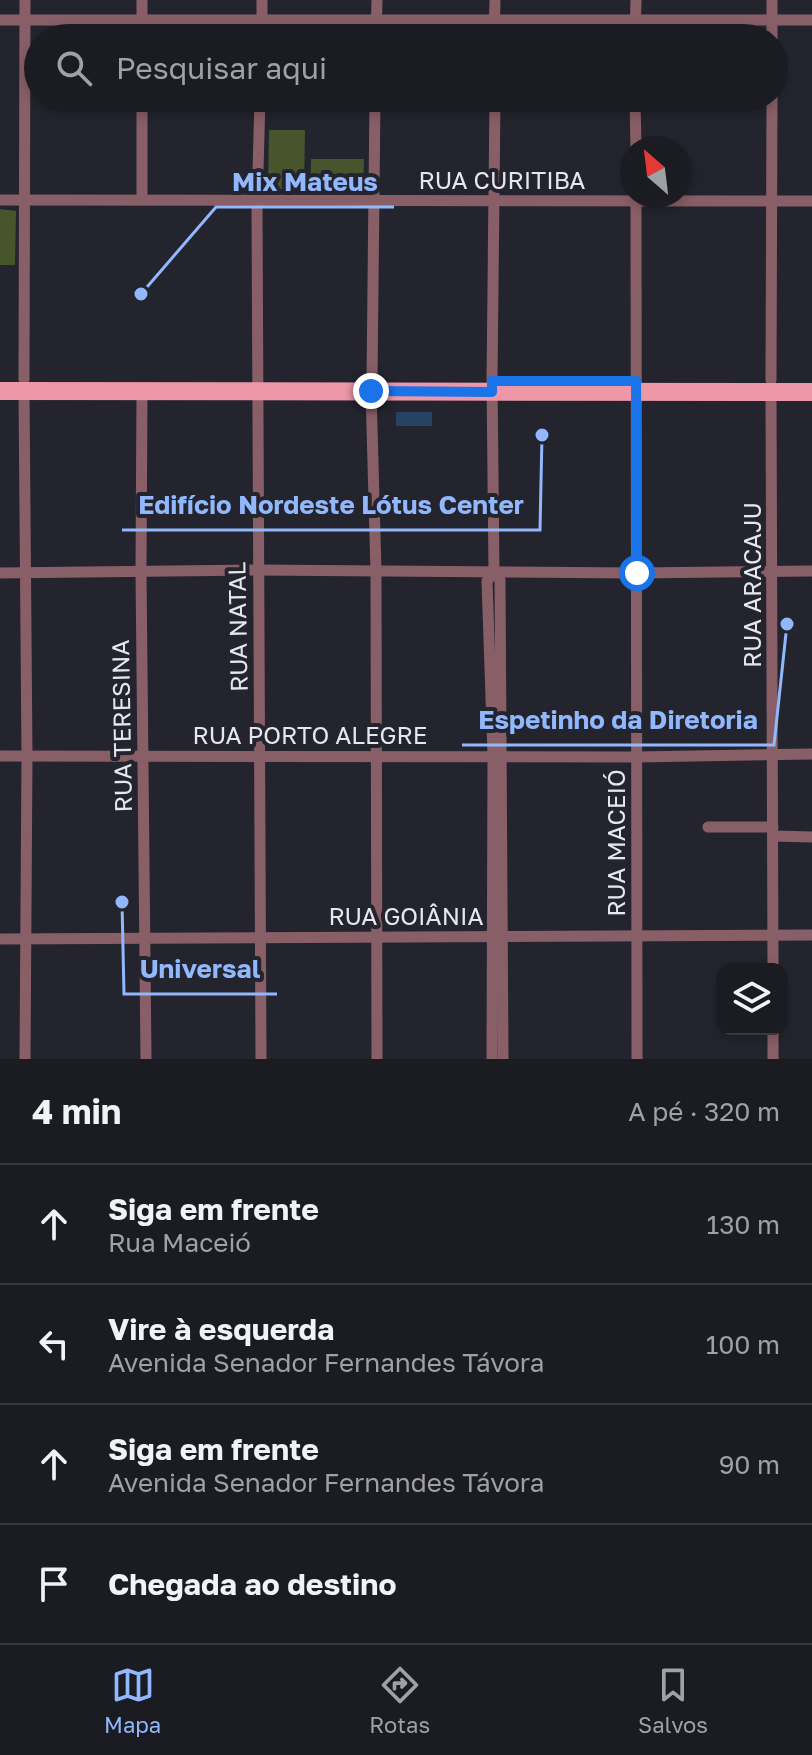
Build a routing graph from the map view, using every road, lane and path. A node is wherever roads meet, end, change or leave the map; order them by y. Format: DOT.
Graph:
graph roads {
  1 [pos="25,0"];
  2 [pos="142,0"];
  3 [pos="262,0"];
  4 [pos="377,0"];
  5 [pos="495,0"];
  6 [pos="636,0"];
  7 [pos="772,0"];
  8 [pos="262,19"];
  9 [pos="377,19"];
  10 [pos="0,20"];
  11 [pos="25,20"];
  12 [pos="772,20"];
  13 [pos="812,20"];
  14 [pos="142,21"];
  15 [pos="494,21"];
  16 [pos="635,21"];
  17 [pos="25,24"];
  18 [pos="262,24"];
  19 [pos="377,24"];
  20 [pos="772,24"];
  21 [pos="25,112"];
  22 [pos="142,112"];
  23 [pos="260,112"];
  24 [pos="375,112"];
  25 [pos="495,112"];
  26 [pos="635,112"];
  27 [pos="772,112"];
  28 [pos="636,136"];
  29 [pos="620,198"];
  30 [pos="142,199"];
  31 [pos="692,199"];
  32 [pos="0,200"];
  33 [pos="25,200"];
  34 [pos="373,200"];
  35 [pos="257,201"];
  36 [pos="495,201"];
  37 [pos="772,201"];
  38 [pos="812,201"];
  39 [pos="636,208"];
  40 [pos="0,379"];
  41 [pos="812,380"];
  42 [pos="24,385"];
  43 [pos="257,386"];
  44 [pos="372,386"];
  45 [pos="492,386"];
  46 [pos="636,386"];
  47 [pos="771,386"];
  48 [pos="0,391"];
  49 [pos="142,392"];
  50 [pos="812,392"];
  51 [pos="258,570"];
  52 [pos="812,571"];
  53 [pos="141,572"];
  54 [pos="376,572"];
  55 [pos="494,572"];
  56 [pos="0,573"];
  57 [pos="24,573"];
  58 [pos="637,573"];
  59 [pos="774,573"];
  60 [pos="773,754"];
  61 [pos="812,754"];
  62 [pos="376,755"];
  63 [pos="498,755"];
  64 [pos="0,756"];
  65 [pos="27,756"];
  66 [pos="144,756"];
  67 [pos="260,757"];
  68 [pos="637,757"];
  69 [pos="708,827"];
  70 [pos="773,832"];
  71 [pos="812,837"];
  72 [pos="773,934"];
  73 [pos="637,935"];
  74 [pos="812,935"];
  75 [pos="260,937"];
  76 [pos="376,937"];
  77 [pos="498,937"];
  78 [pos="143,938"];
  79 [pos="0,939"];
  80 [pos="24,939"];
  81 [pos="773,963"];
  82 [pos="498,1004"];
  83 [pos="773,1035"];
  84 [pos="25,1059"];
  85 [pos="146,1059"];
  86 [pos="261,1059"];
  87 [pos="377,1059"];
  88 [pos="492,1059"];
  89 [pos="503,1059"];
  90 [pos="637,1059"];
  91 [pos="773,1059"];
  1 -- 11 [label="street"];
  2 -- 14 [label="street"];
  3 -- 8 [label="street"];
  4 -- 9 [label="street"];
  5 -- 15 [label="street"];
  6 -- 16 [label="street"];
  7 -- 12 [label="street"];
  8 -- 9 [label="street"];
  8 -- 14 [label="street"];
  8 -- 18 [label="street"];
  9 -- 15 [label="street"];
  9 -- 19 [label="street"];
  10 -- 11 [label="street"];
  11 -- 14 [label="street"];
  11 -- 17 [label="street"];
  12 -- 13 [label="street"];
  12 -- 16 [label="street"];
  12 -- 20 [label="street"];
  15 -- 16 [label="street"];
  21 -- 33 [label="street"];
  22 -- 30 [label="street"];
  23 -- 35 [label="street, RUA NATAL"];
  24 -- 34 [label="street"];
  25 -- 36 [label="street"];
  26 -- 28 [label="street"];
  27 -- 37 [label="street, RUA ARACAJU"];
  29 -- 36 [label="street, RUA CURITIBA"];
  30 -- 33 [label="street, RUA CURITIBA"];
  30 -- 35 [label="street, RUA CURITIBA"];
  31 -- 37 [label="street, RUA CURITIBA"];
  32 -- 33 [label="street, RUA CURITIBA"];
  33 -- 42 [label="street"];
  34 -- 35 [label="street, RUA CURITIBA"];
  34 -- 36 [label="street, RUA CURITIBA"];
  34 -- 44 [label="street"];
  35 -- 43 [label="street, RUA NATAL"];
  36 -- 45 [label="street"];
  37 -- 38 [label="street, RUA CURITIBA"];
  37 -- 47 [label="street, RUA ARACAJU"];
  39 -- 46 [label="street, RUA MACEIÓ"];
  40 -- 42 [label="main road"];
  41 -- 47 [label="main road"];
  42 -- 43 [label="main road"];
  42 -- 48 [label="main road"];
  42 -- 49 [label="main road"];
  42 -- 57 [label="street"];
  43 -- 44 [label="main road"];
  43 -- 49 [label="main road"];
  43 -- 51 [label="street, RUA NATAL"];
  44 -- 45 [label="main road"];
  44 -- 54 [label="street"];
  45 -- 46 [label="main road"];
  45 -- 55 [label="street"];
  46 -- 47 [label="main road"];
  46 -- 58 [label="street, RUA MACEIÓ"];
  47 -- 50 [label="main road"];
  47 -- 59 [label="street, RUA ARACAJU"];
  49 -- 53 [label="street, RUA TERESINA"];
  51 -- 53 [label="street"];
  51 -- 54 [label="street"];
  51 -- 67 [label="street, RUA NATAL"];
  52 -- 59 [label="street"];
  53 -- 57 [label="street"];
  53 -- 66 [label="street, RUA TERESINA"];
  54 -- 55 [label="street"];
  54 -- 62 [label="street"];
  55 -- 58 [label="street"];
  55 -- 63 [label="street"];
  56 -- 57 [label="street"];
  57 -- 65 [label="street"];
  58 -- 59 [label="street"];
  58 -- 68 [label="street, RUA MACEIÓ"];
  59 -- 60 [label="street, RUA ARACAJU"];
  60 -- 61 [label="street, RUA PORTO ALEGRE"];
  60 -- 68 [label="street, RUA PORTO ALEGRE"];
  60 -- 70 [label="street, RUA ARACAJU"];
  62 -- 63 [label="street, RUA PORTO ALEGRE"];
  62 -- 67 [label="street, RUA PORTO ALEGRE"];
  62 -- 76 [label="street"];
  63 -- 68 [label="street, RUA PORTO ALEGRE"];
  63 -- 77 [label="street"];
  64 -- 65 [label="street, RUA PORTO ALEGRE"];
  65 -- 66 [label="street, RUA PORTO ALEGRE"];
  65 -- 80 [label="street"];
  66 -- 67 [label="street, RUA PORTO ALEGRE"];
  66 -- 78 [label="street, RUA TERESINA"];
  67 -- 75 [label="street, RUA NATAL"];
  68 -- 73 [label="street, RUA MACEIÓ"];
  69 -- 70 [label="street"];
  70 -- 71 [label="street"];
  70 -- 72 [label="street, RUA ARACAJU"];
  72 -- 73 [label="street, RUA GOIÂNIA"];
  72 -- 74 [label="street, RUA GOIÂNIA"];
  72 -- 81 [label="street, RUA ARACAJU"];
  73 -- 77 [label="street, RUA GOIÂNIA"];
  73 -- 90 [label="street, RUA MACEIÓ"];
  75 -- 76 [label="street, RUA GOIÂNIA"];
  75 -- 78 [label="street, RUA GOIÂNIA"];
  75 -- 86 [label="street, RUA NATAL"];
  76 -- 77 [label="street, RUA GOIÂNIA"];
  76 -- 87 [label="street"];
  77 -- 82 [label="street"];
  78 -- 80 [label="street, RUA GOIÂNIA"];
  78 -- 85 [label="street, RUA TERESINA"];
  79 -- 80 [label="street, RUA GOIÂNIA"];
  80 -- 84 [label="street"];
  82 -- 88 [label="street"];
  82 -- 89 [label="street"];
  83 -- 91 [label="street"];
}
